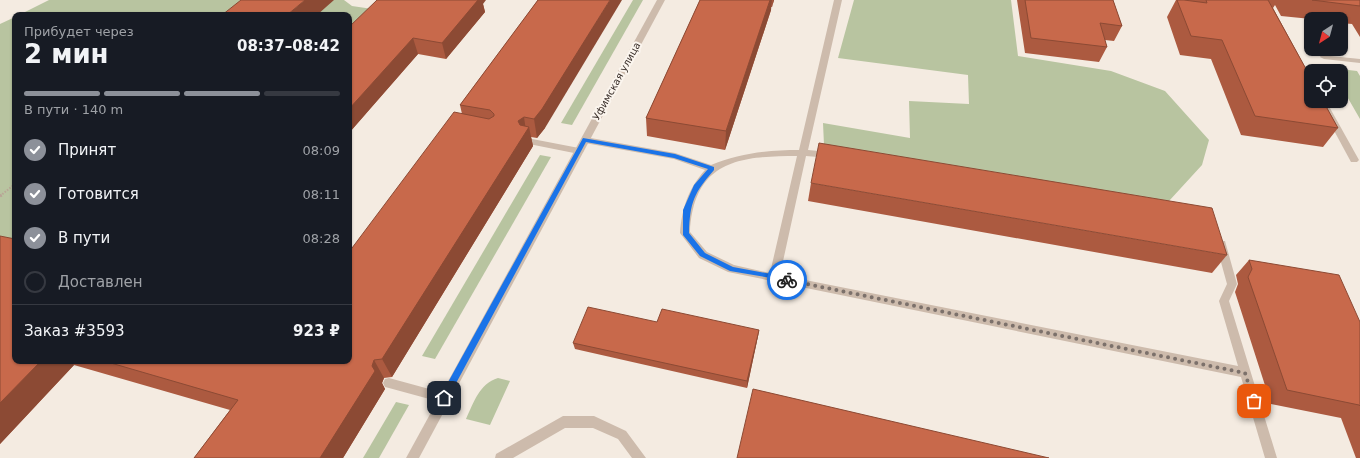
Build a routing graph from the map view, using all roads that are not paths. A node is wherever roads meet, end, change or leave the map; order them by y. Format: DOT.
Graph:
graph roads {
  1 [pos="661,0"];
  2 [pos="838,0"];
  3 [pos="1324,57"];
  4 [pos="1360,61"];
  5 [pos="1326,108"];
  6 [pos="585,140"];
  7 [pos="527,141"];
  8 [pos="579,151"];
  9 [pos="802,152"];
  10 [pos="838,156"];
  11 [pos="1354,160"];
  12 [pos="712,168"];
  13 [pos="1218,235"];
  14 [pos="774,277"];
  15 [pos="1245,373"];
  16 [pos="389,383"];
  17 [pos="444,398"];
  18 [pos="412,458"];
  19 [pos="501,458"];
  20 [pos="640,458"];
  21 [pos="1271,458"];
  1 -- 6 [label="street, Уфимская улица"];
  2 -- 9 [label="street"];
  3 -- 4 [label="street"];
  5 -- 11 [label="street"];
  6 -- 8 [label="street, Уфимская улица"];
  6 -- 12 [label="street"];
  7 -- 8 [label="street"];
  8 -- 17 [label="street, Уфимская улица"];
  9 -- 10 [label="street"];
  9 -- 12 [label="street"];
  9 -- 14 [label="street"];
  12 -- 14 [label="street"];
  13 -- 15 [label="street"];
  14 -- 15 [label="street"];
  15 -- 21 [label="street"];
  16 -- 17 [label="street"];
  17 -- 18 [label="street, Уфимская улица"];
  19 -- 20 [label="street"];
}
